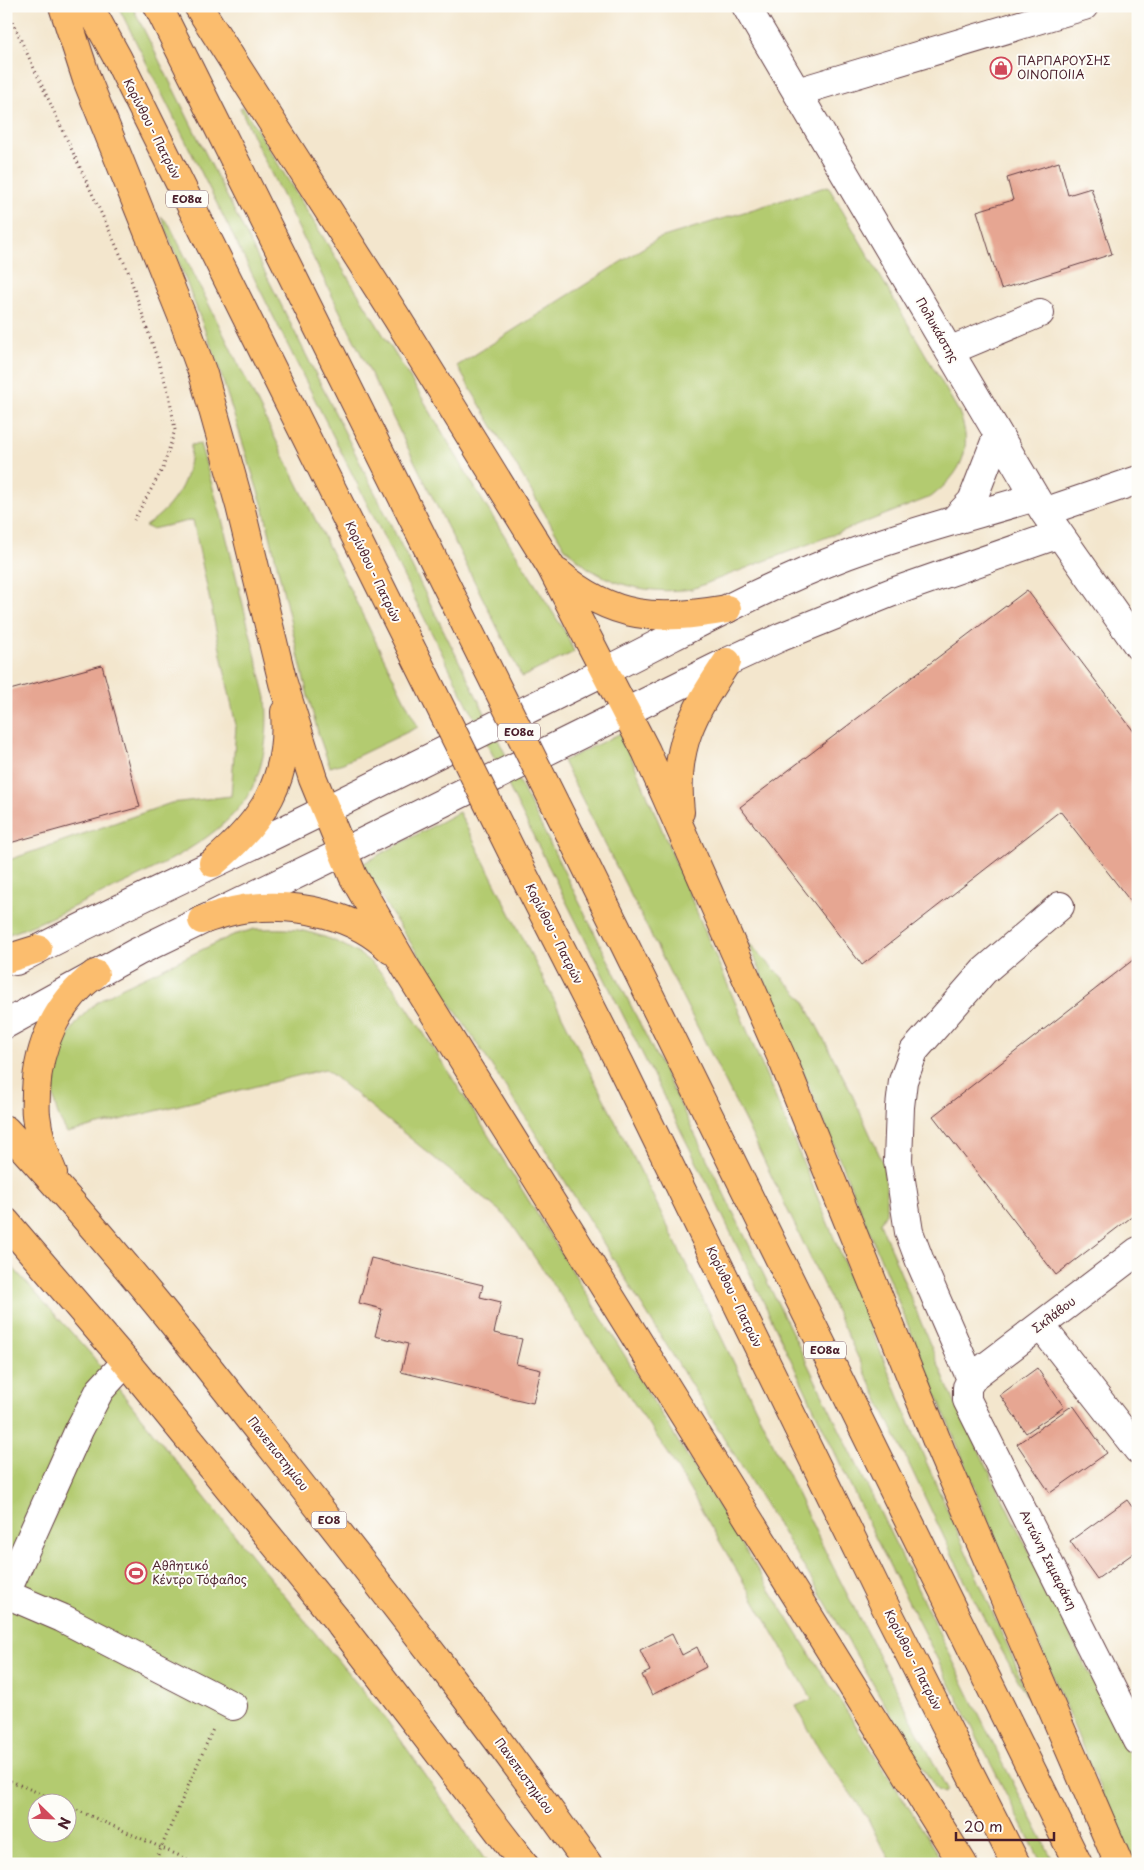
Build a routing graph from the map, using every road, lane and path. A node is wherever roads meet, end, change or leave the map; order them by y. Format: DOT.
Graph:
graph roads {
  1 [pos="63,6"];
  2 [pos="89,6"];
  3 [pos="158,6"];
  4 [pos="198,6"];
  5 [pos="746,6"];
  6 [pos="1084,6"];
  7 [pos="6,8"];
  8 [pos="797,92"];
  9 [pos="1040,313"];
  10 [pos="949,351"];
  11 [pos="998,434"];
  12 [pos="1138,480"];
  13 [pos="1046,514"];
  14 [pos="134,520"];
  15 [pos="953,521"];
  16 [pos="551,567"];
  17 [pos="727,609"];
  18 [pos="1138,646"];
  19 [pos="727,662"];
  20 [pos="605,671"];
  21 [pos="283,683"];
  22 [pos="626,711"];
  23 [pos="325,810"];
  24 [pos="687,846"];
  25 [pos="343,852"];
  26 [pos="213,863"];
  27 [pos="1060,906"];
  28 [pos="202,920"];
  29 [pos="38,949"];
  30 [pos="6,959"];
  31 [pos="6,966"];
  32 [pos="406,968"];
  33 [pos="96,974"];
  34 [pos="6,1024"];
  35 [pos="6,1130"];
  36 [pos="59,1186"];
  37 [pos="6,1222"];
  38 [pos="1138,1251"];
  39 [pos="1041,1326"];
  40 [pos="126,1362"];
  41 [pos="971,1379"];
  42 [pos="1138,1450"];
  43 [pos="6,1594"];
  44 [pos="229,1704"];
  45 [pos="1138,1741"];
  46 [pos="6,1779"];
  47 [pos="37,1792"];
  48 [pos="78,1810"];
  49 [pos="162,1847"];
  50 [pos="154,1864"];
  51 [pos="198,1864"];
  52 [pos="524,1864"];
  53 [pos="588,1864"];
  54 [pos="963,1864"];
  55 [pos="1016,1864"];
  56 [pos="1078,1864"];
  57 [pos="1119,1864"];
  1 -- 21 [label="main road"];
  2 -- 55 [label="main road, Κορίνθου - Πατρών / ΕΟ8α, bridge"];
  3 -- 56 [label="main road, ΕΟ8α, bridge"];
  4 -- 16 [label="main road"];
  5 -- 8 [label="street, Πολυκάστης"];
  6 -- 8 [label="street"];
  7 -- 14 [label="path"];
  8 -- 10 [label="street, Πολυκάστης"];
  9 -- 10 [label="street"];
  10 -- 11 [label="street, Πολυκάστης"];
  11 -- 13 [label="street, Πολυκάστης"];
  11 -- 15 [label="street"];
  12 -- 13 [label="street"];
  13 -- 15 [label="street"];
  13 -- 18 [label="street, Πολυκάστης"];
  13 -- 19 [label="street"];
  15 -- 17 [label="street"];
  16 -- 17 [label="main road"];
  16 -- 20 [label="main road"];
  17 -- 20 [label="street"];
  19 -- 22 [label="street"];
  19 -- 24 [label="main road"];
  20 -- 22 [label="main road"];
  20 -- 23 [label="street"];
  21 -- 23 [label="main road"];
  21 -- 26 [label="main road"];
  22 -- 24 [label="main road"];
  22 -- 25 [label="street"];
  23 -- 25 [label="main road"];
  23 -- 26 [label="street"];
  24 -- 57 [label="main road"];
  25 -- 28 [label="street"];
  25 -- 32 [label="main road"];
  26 -- 29 [label="street"];
  27 -- 41 [label="street"];
  28 -- 32 [label="main road"];
  28 -- 33 [label="street"];
  29 -- 30 [label="main road"];
  29 -- 31 [label="street"];
  32 -- 54 [label="main road"];
  33 -- 34 [label="street"];
  33 -- 36 [label="main road"];
  35 -- 36 [label="main road, Πανεπιστημίου / ΕΟ8"];
  36 -- 53 [label="main road, Πανεπιστημίου / ΕΟ8"];
  37 -- 40 [label="main road"];
  38 -- 39 [label="street, Σκλάβου"];
  39 -- 41 [label="street, Σκλάβου"];
  39 -- 42 [label="street"];
  40 -- 43 [label="street"];
  40 -- 52 [label="main road"];
  41 -- 45 [label="street, Αντώνη Σαμαράκη"];
  43 -- 44 [label="street"];
  44 -- 49 [label="path"];
  46 -- 47 [label="path"];
  48 -- 49 [label="path"];
  49 -- 50 [label="path"];
  49 -- 51 [label="path"];
}
